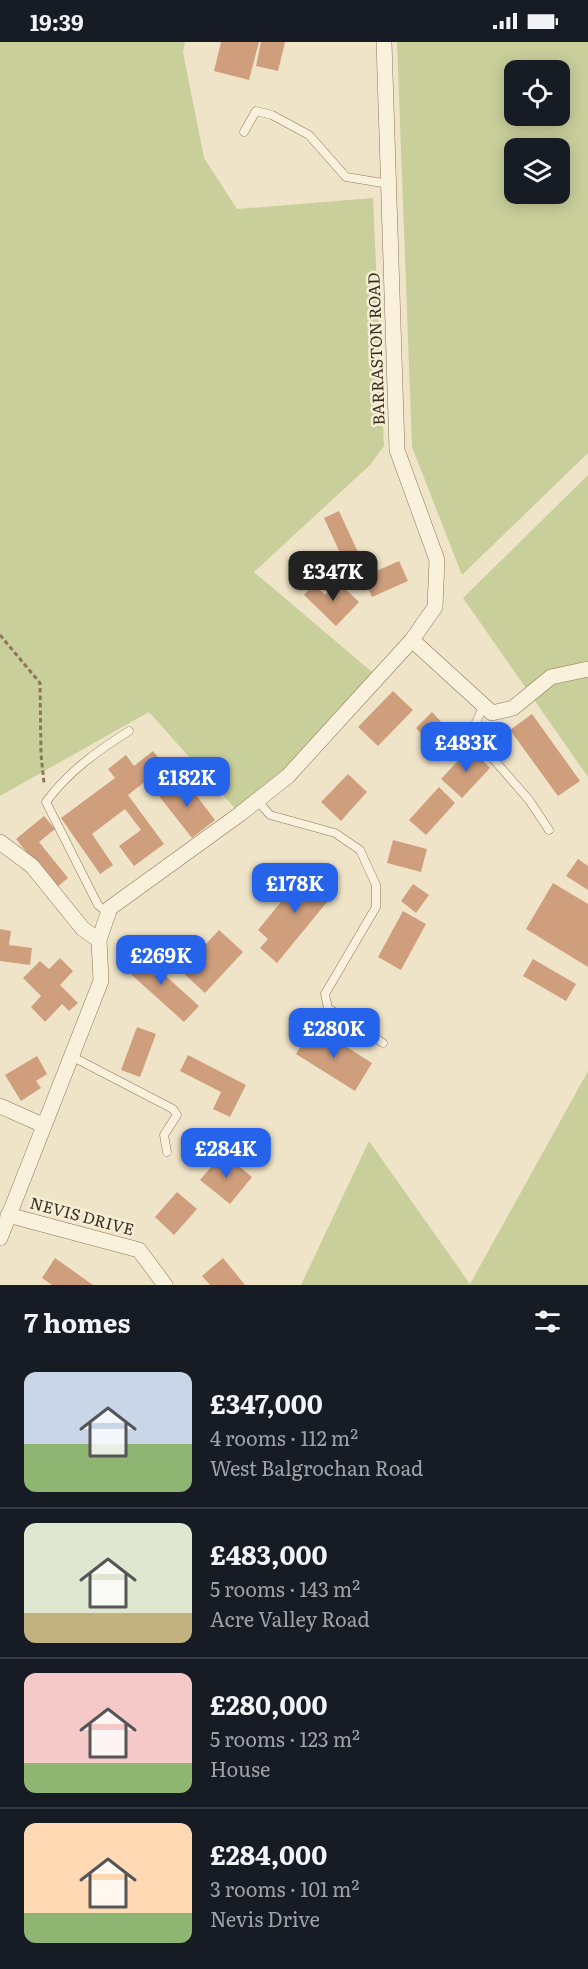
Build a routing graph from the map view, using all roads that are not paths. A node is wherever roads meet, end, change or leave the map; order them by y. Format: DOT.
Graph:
graph roads {
  1 [pos="384,42"];
  2 [pos="244,132"];
  3 [pos="389,184"];
  4 [pos="412,640"];
  5 [pos="588,669"];
  6 [pos="484,705"];
  7 [pos="129,731"];
  8 [pos="257,801"];
  9 [pos="549,830"];
  10 [pos="0,842"];
  11 [pos="108,913"];
  12 [pos="99,940"];
  13 [pos="383,1043"];
  14 [pos="71,1056"];
  15 [pos="0,1106"];
  16 [pos="43,1125"];
  17 [pos="167,1152"];
  18 [pos="8,1215"];
  19 [pos="0,1238"];
  20 [pos="165,1285"];
  1 -- 3 [label="street, BARRASTON ROAD"];
  2 -- 3 [label="lane"];
  3 -- 4 [label="street, BARRASTON ROAD"];
  4 -- 6 [label="street"];
  4 -- 8 [label="street, BARRASTON ROAD"];
  5 -- 6 [label="street"];
  6 -- 9 [label="lane"];
  7 -- 11 [label="lane"];
  8 -- 11 [label="street, BARRASTON ROAD"];
  8 -- 13 [label="lane"];
  10 -- 12 [label="street"];
  11 -- 12 [label="street"];
  12 -- 14 [label="street"];
  14 -- 16 [label="street"];
  14 -- 17 [label="lane"];
  15 -- 16 [label="street"];
  16 -- 18 [label="street"];
  18 -- 19 [label="street"];
  18 -- 20 [label="street, NEVIS DRIVE"];
}
